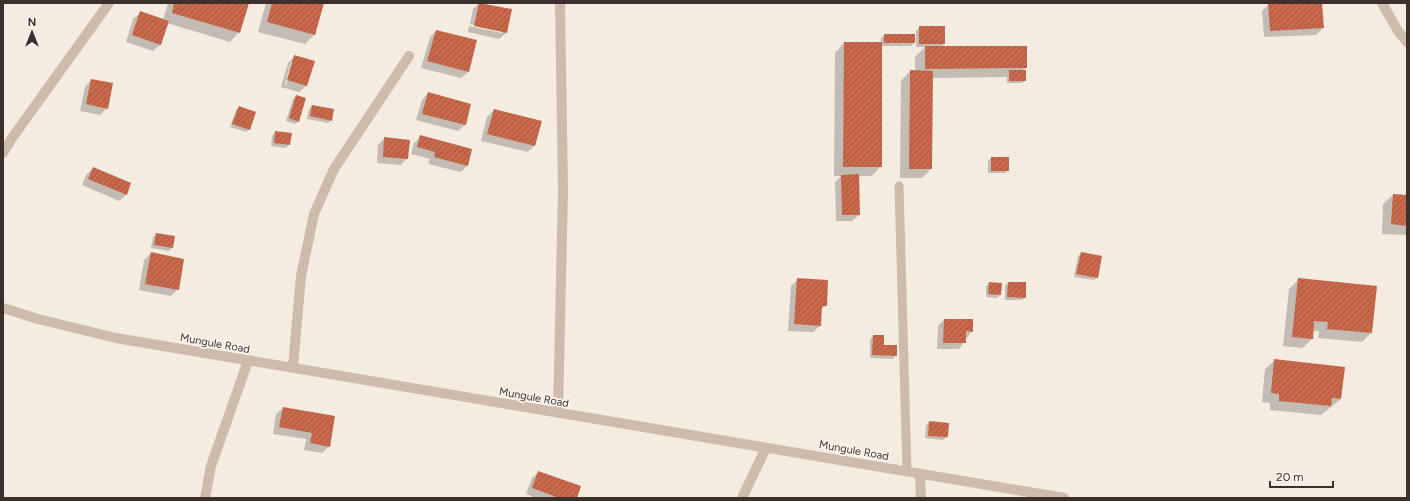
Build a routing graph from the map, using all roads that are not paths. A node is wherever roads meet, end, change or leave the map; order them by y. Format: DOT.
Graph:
graph roads {
  1 [pos="109,3"];
  2 [pos="560,3"];
  3 [pos="1382,3"];
  4 [pos="1407,42"];
  5 [pos="409,56"];
  6 [pos="3,154"];
  7 [pos="900,186"];
  8 [pos="3,308"];
  9 [pos="248,361"];
  10 [pos="293,367"];
  11 [pos="558,413"];
  12 [pos="766,448"];
  13 [pos="907,472"];
  14 [pos="920,474"];
  15 [pos="205,498"];
  16 [pos="742,498"];
  17 [pos="921,498"];
  18 [pos="1064,498"];
  1 -- 6 [label="street"];
  2 -- 11 [label="street"];
  3 -- 4 [label="street"];
  5 -- 10 [label="street"];
  7 -- 13 [label="lane"];
  8 -- 9 [label="street, Mungule Road"];
  9 -- 10 [label="street, Mungule Road"];
  9 -- 15 [label="street"];
  10 -- 11 [label="street, Mungule Road"];
  11 -- 12 [label="street, Mungule Road"];
  12 -- 13 [label="street, Mungule Road"];
  12 -- 16 [label="street"];
  13 -- 14 [label="street, Mungule Road"];
  14 -- 17 [label="street"];
  14 -- 18 [label="street, Mungule Road"];
}
